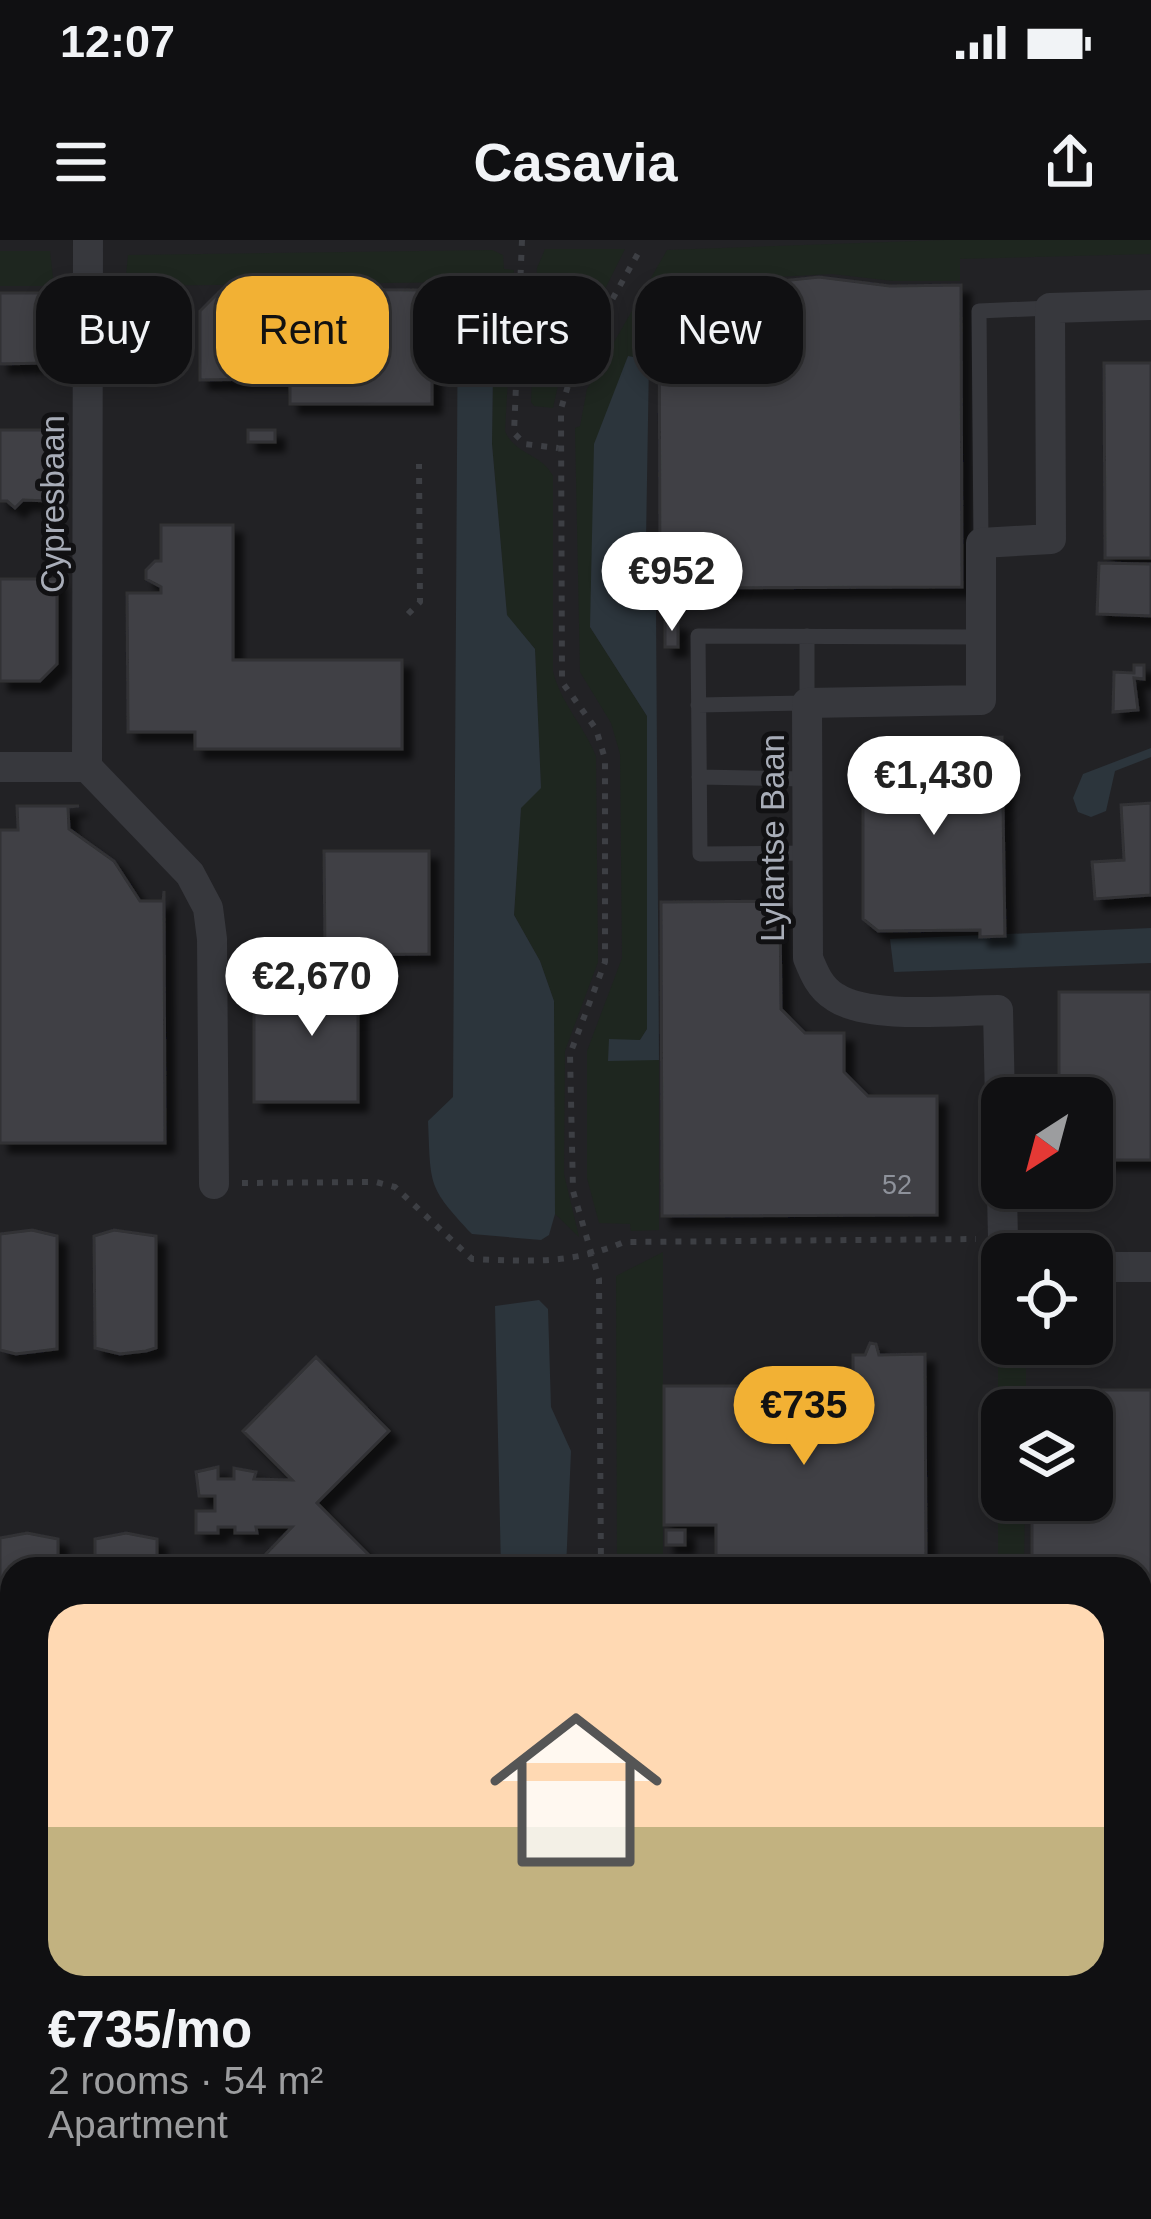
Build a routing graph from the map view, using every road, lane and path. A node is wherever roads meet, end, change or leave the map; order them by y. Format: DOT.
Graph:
graph roads {
  1 [pos="88,240"];
  2 [pos="522,240"];
  3 [pos="640,250"];
  4 [pos="1151,305"];
  5 [pos="1051,308"];
  6 [pos="560,448"];
  7 [pos="419,464"];
  8 [pos="981,543"];
  9 [pos="408,614"];
  10 [pos="807,637"];
  11 [pos="980,637"];
  12 [pos="807,703"];
  13 [pos="698,705"];
  14 [pos="0,766"];
  15 [pos="87,767"];
  16 [pos="699,777"];
  17 [pos="807,778"];
  18 [pos="807,853"];
  19 [pos="214,1184"];
  20 [pos="1007,1233"];
  21 [pos="981,1246"];
  22 [pos="592,1256"];
  23 [pos="1113,1267"];
  24 [pos="1151,1267"];
  25 [pos="601,1557"];
  1 -- 15 [label="street, Cypresbaan"];
  2 -- 6 [label="path"];
  3 -- 6 [label="path"];
  4 -- 5 [label="street"];
  5 -- 8 [label="street"];
  5 -- 8 [label="lane"];
  6 -- 22 [label="path"];
  7 -- 9 [label="path"];
  8 -- 11 [label="street, Lylantse Baan"];
  10 -- 11 [label="lane"];
  10 -- 12 [label="lane"];
  10 -- 13 [label="lane"];
  11 -- 12 [label="street, Lylantse Baan"];
  12 -- 13 [label="lane"];
  12 -- 17 [label="street, Lylantse Baan"];
  13 -- 16 [label="lane"];
  14 -- 15 [label="street"];
  15 -- 19 [label="street"];
  16 -- 17 [label="lane"];
  16 -- 18 [label="lane"];
  17 -- 18 [label="street, Lylantse Baan"];
  18 -- 20 [label="street, Lylantse Baan"];
  19 -- 22 [label="path"];
  21 -- 22 [label="path"];
  22 -- 25 [label="path"];
  23 -- 24 [label="street"];
}
